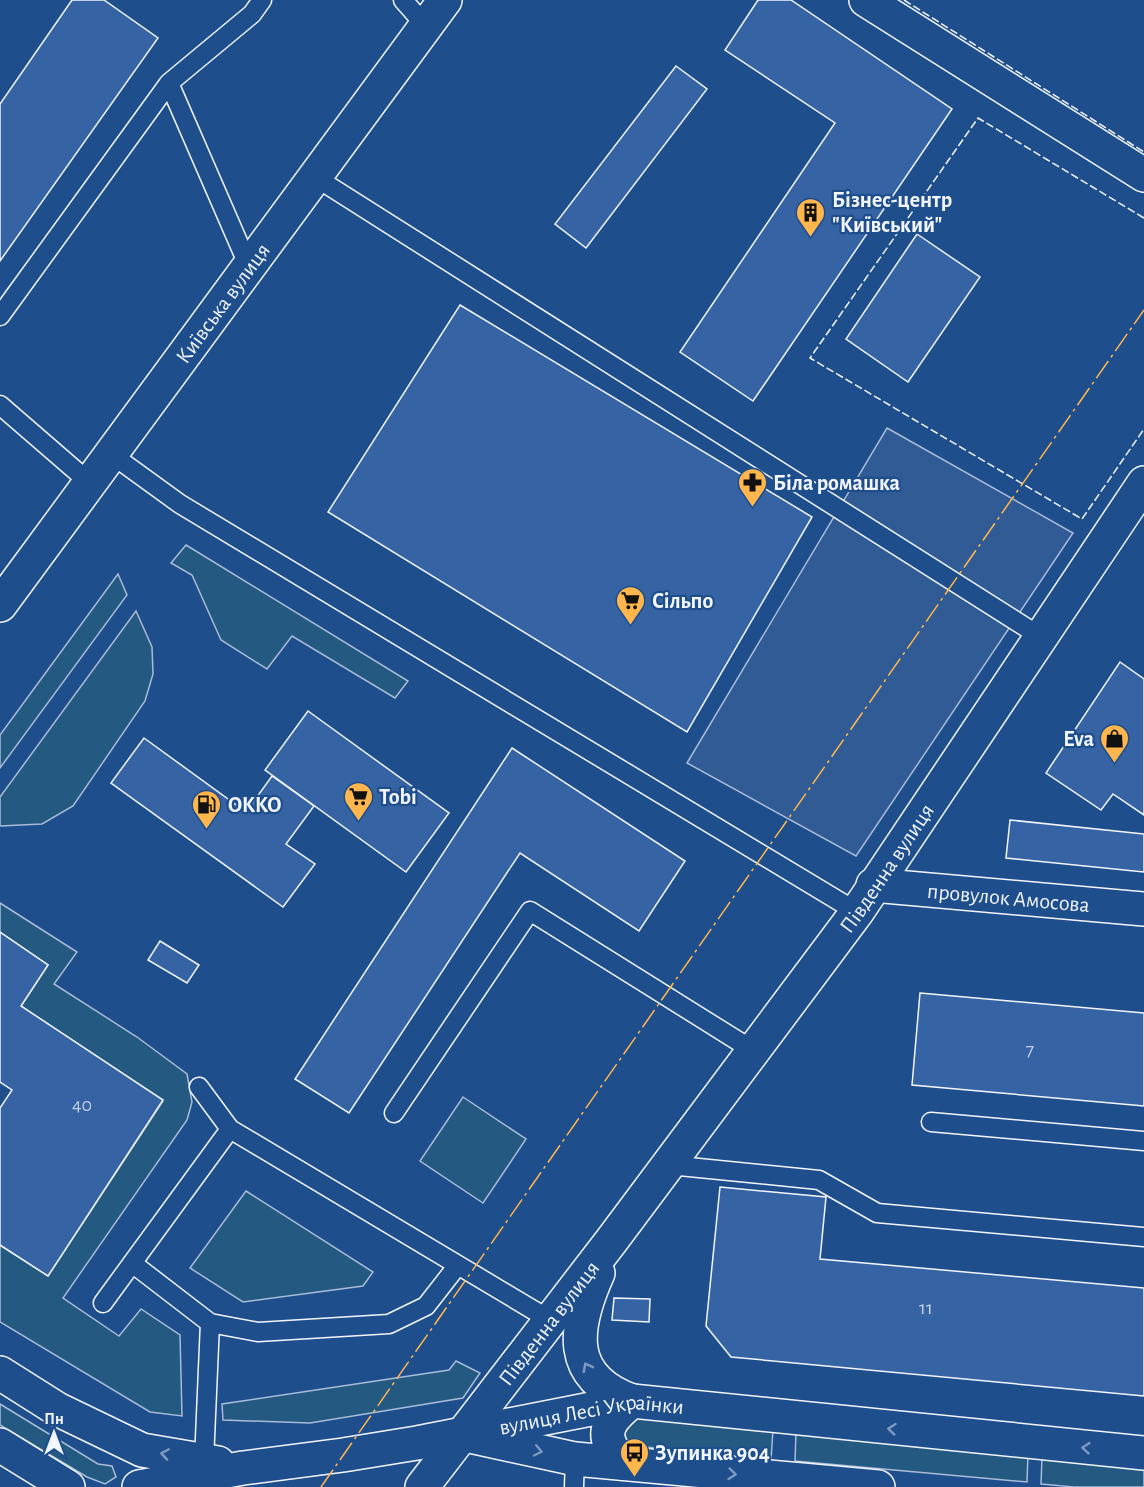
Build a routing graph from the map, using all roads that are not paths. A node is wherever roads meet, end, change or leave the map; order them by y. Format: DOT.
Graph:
graph roads {
  1 [pos="262,0"];
  2 [pos="403,0"];
  3 [pos="445,0"];
  4 [pos="866,0"];
  5 [pos="425,25"];
  6 [pos="169,83"];
  7 [pos="1144,175"];
  8 [pos="315,177"];
  9 [pos="249,267"];
  10 [pos="0,316"];
  11 [pos="0,405"];
  12 [pos="111,454"];
  13 [pos="90,483"];
  14 [pos="1144,483"];
  15 [pos="0,605"];
  16 [pos="1041,637"];
  17 [pos="865,899"];
  18 [pos="1144,909"];
  19 [pos="754,1050"];
  20 [pos="199,1087"];
  21 [pos="394,1113"];
  22 [pos="931,1122"];
  23 [pos="230,1129"];
  24 [pos="1144,1141"];
  25 [pos="669,1165"];
  26 [pos="1144,1237"];
  27 [pos="612,1240"];
  28 [pos="132,1263"];
  29 [pos="458,1264"];
  30 [pos="103,1303"];
  31 [pos="550,1320"];
  32 [pos="210,1323"];
  33 [pos="0,1373"];
  34 [pos="632,1401"];
  35 [pos="460,1434"];
  36 [pos="0,1445"];
  37 [pos="1144,1454"];
  38 [pos="204,1461"];
  39 [pos="622,1463"];
  40 [pos="243,1468"];
  41 [pos="575,1473"];
  42 [pos="68,1487"];
  43 [pos="139,1487"];
  44 [pos="422,1487"];
  45 [pos="878,1487"];
  1 -- 6 [label="lane"];
  2 -- 5 [label="lane"];
  3 -- 5 [label="street, Київська вулиця"];
  4 -- 7 [label="street"];
  5 -- 8 [label="street, Київська вулиця"];
  6 -- 9 [label="lane"];
  6 -- 10 [label="lane"];
  8 -- 9 [label="street, Київська вулиця"];
  8 -- 16 [label="lane"];
  9 -- 12 [label="street, Київська вулиця"];
  11 -- 13 [label="lane"];
  12 -- 13 [label="street, Київська вулиця"];
  12 -- 17 [label="lane"];
  13 -- 15 [label="street, Київська вулиця"];
  14 -- 16 [label="street, Південна вулиця"];
  16 -- 17 [label="street, Південна вулиця"];
  17 -- 18 [label="street, провулок Амосова"];
  17 -- 19 [label="street, Південна вулиця"];
  19 -- 21 [label="lane"];
  19 -- 25 [label="street, Південна вулиця"];
  20 -- 23 [label="lane"];
  22 -- 24 [label="lane"];
  23 -- 28 [label="lane"];
  23 -- 29 [label="lane"];
  25 -- 26 [label="lane"];
  25 -- 27 [label="street, Південна вулиця"];
  27 -- 31 [label="street, Південна вулиця"];
  34 -- 27 [label="street, Південна вулиця, one-way"];
  28 -- 30 [label="lane"];
  28 -- 32 [label="lane"];
  29 -- 31 [label="lane"];
  29 -- 32 [label="lane"];
  31 -- 35 [label="street, Південна вулиця"];
  32 -- 38 [label="lane"];
  38 -- 33 [label="street, one-way"];
  34 -- 35 [label="street, вулиця Лесі Українки"];
  37 -- 34 [label="street, вулиця Лесі Українки, one-way"];
  34 -- 39 [label="street"];
  35 -- 40 [label="street"];
  35 -- 41 [label="street, вулиця Лесі Українки, one-way"];
  35 -- 44 [label="street, Південна вулиця"];
  36 -- 42 [label="street"];
  38 -- 40 [label="street"];
  39 -- 41 [label="street, вулиця Лесі Українки"];
  39 -- 45 [label="street, вулиця Лесі Українки, one-way"];
  40 -- 43 [label="street"];
}
